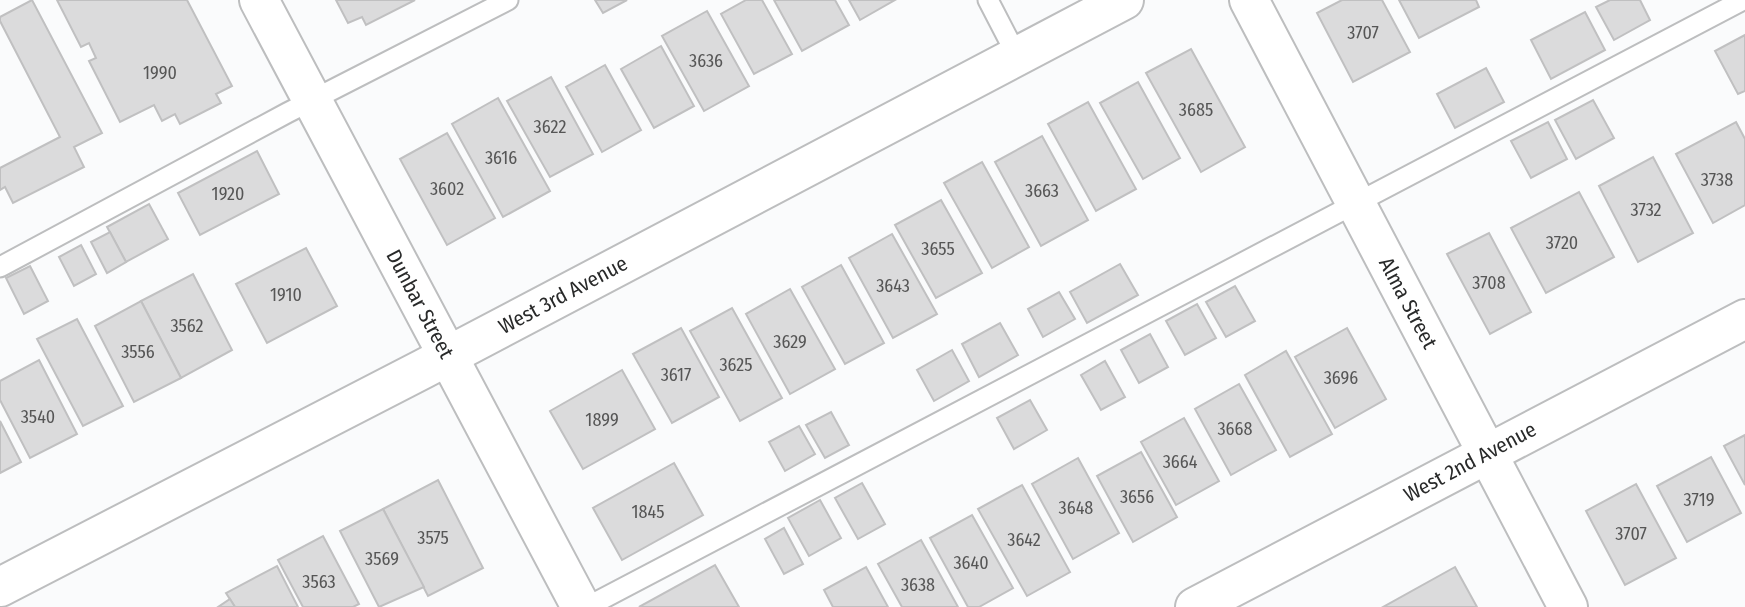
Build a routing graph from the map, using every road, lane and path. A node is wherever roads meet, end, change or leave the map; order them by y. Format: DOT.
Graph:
graph roads {
  1 [pos="259,0"];
  2 [pos="508,0"];
  3 [pos="988,0"];
  4 [pos="1124,0"];
  5 [pos="1249,0"];
  6 [pos="1742,0"];
  7 [pos="1017,56"];
  8 [pos="312,101"];
  9 [pos="1356,204"];
  10 [pos="0,267"];
  11 [pos="1745,319"];
  12 [pos="448,356"];
  13 [pos="1487,453"];
  14 [pos="0,587"];
  15 [pos="581,607"];
  16 [pos="587,607"];
  17 [pos="1195,607"];
  18 [pos="1568,607"];
  1 -- 8 [label="street, Dunbar Street"];
  2 -- 8 [label="lane"];
  3 -- 7 [label="lane"];
  4 -- 7 [label="street, West 3rd Avenue"];
  5 -- 9 [label="street, Alma Street"];
  6 -- 9 [label="lane"];
  7 -- 12 [label="street, West 3rd Avenue"];
  8 -- 10 [label="lane"];
  8 -- 12 [label="street, Dunbar Street"];
  9 -- 13 [label="street, Alma Street"];
  9 -- 16 [label="lane"];
  11 -- 13 [label="street, West 2nd Avenue"];
  12 -- 14 [label="street, West 3rd Avenue"];
  12 -- 15 [label="street, Dunbar Street"];
  13 -- 17 [label="street, West 2nd Avenue"];
  13 -- 18 [label="street, Alma Street"];
}
